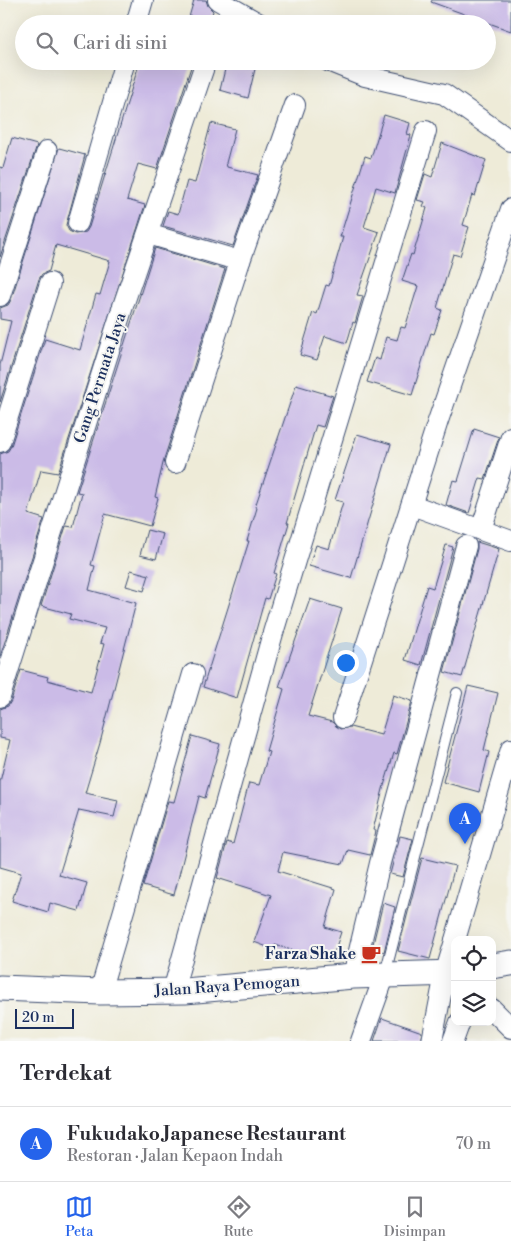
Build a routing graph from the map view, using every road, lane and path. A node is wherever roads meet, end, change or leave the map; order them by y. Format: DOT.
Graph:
graph roads {
  1 [pos="143,0"];
  2 [pos="218,0"];
  3 [pos="139,15"];
  4 [pos="244,15"];
  5 [pos="122,70"];
  6 [pos="203,70"];
  7 [pos="350,70"];
  8 [pos="295,105"];
  9 [pos="426,131"];
  10 [pos="511,141"];
  11 [pos="47,151"];
  12 [pos="511,209"];
  13 [pos="78,223"];
  14 [pos="148,234"];
  15 [pos="240,261"];
  16 [pos="50,283"];
  17 [pos="0,296"];
  18 [pos="511,437"];
  19 [pos="0,442"];
  20 [pos="176,463"];
  21 [pos="412,505"];
  22 [pos="481,530"];
  23 [pos="511,541"];
  24 [pos="466,546"];
  25 [pos="193,674"];
  26 [pos="458,694"];
  27 [pos="0,697"];
  28 [pos="343,718"];
  29 [pos="511,749"];
  30 [pos="456,936"];
  31 [pos="511,963"];
  32 [pos="496,965"];
  33 [pos="385,974"];
  34 [pos="450,974"];
  35 [pos="353,976"];
  36 [pos="0,988"];
  37 [pos="173,991"];
  38 [pos="100,992"];
  39 [pos="496,1013"];
  40 [pos="459,1026"];
  41 [pos="511,1028"];
  42 [pos="361,1041"];
  43 [pos="432,1041"];
  44 [pos="453,1041"];
  1 -- 3 [label="street"];
  2 -- 4 [label="street"];
  5 -- 13 [label="street"];
  6 -- 14 [label="street, Gang Permata Jaya"];
  7 -- 10 [label="street"];
  8 -- 15 [label="street"];
  9 -- 37 [label="street"];
  11 -- 17 [label="street"];
  12 -- 21 [label="street"];
  14 -- 15 [label="street"];
  14 -- 27 [label="street, Gang Permata Jaya"];
  15 -- 20 [label="street"];
  16 -- 19 [label="street"];
  18 -- 22 [label="street"];
  21 -- 22 [label="street"];
  21 -- 28 [label="street"];
  22 -- 23 [label="street"];
  24 -- 35 [label="street"];
  25 -- 38 [label="street"];
  26 -- 33 [label="lane"];
  29 -- 30 [label="street"];
  31 -- 32 [label="street"];
  33 -- 34 [label="street, Jalan Raya Pemogan"];
  33 -- 35 [label="street, Jalan Raya Pemogan"];
  33 -- 42 [label="street"];
  34 -- 43 [label="street"];
  35 -- 37 [label="street, Jalan Raya Pemogan"];
  36 -- 38 [label="street, Jalan Raya Pemogan"];
  37 -- 38 [label="street, Jalan Raya Pemogan"];
  39 -- 41 [label="street"];
  40 -- 44 [label="street"];
}
